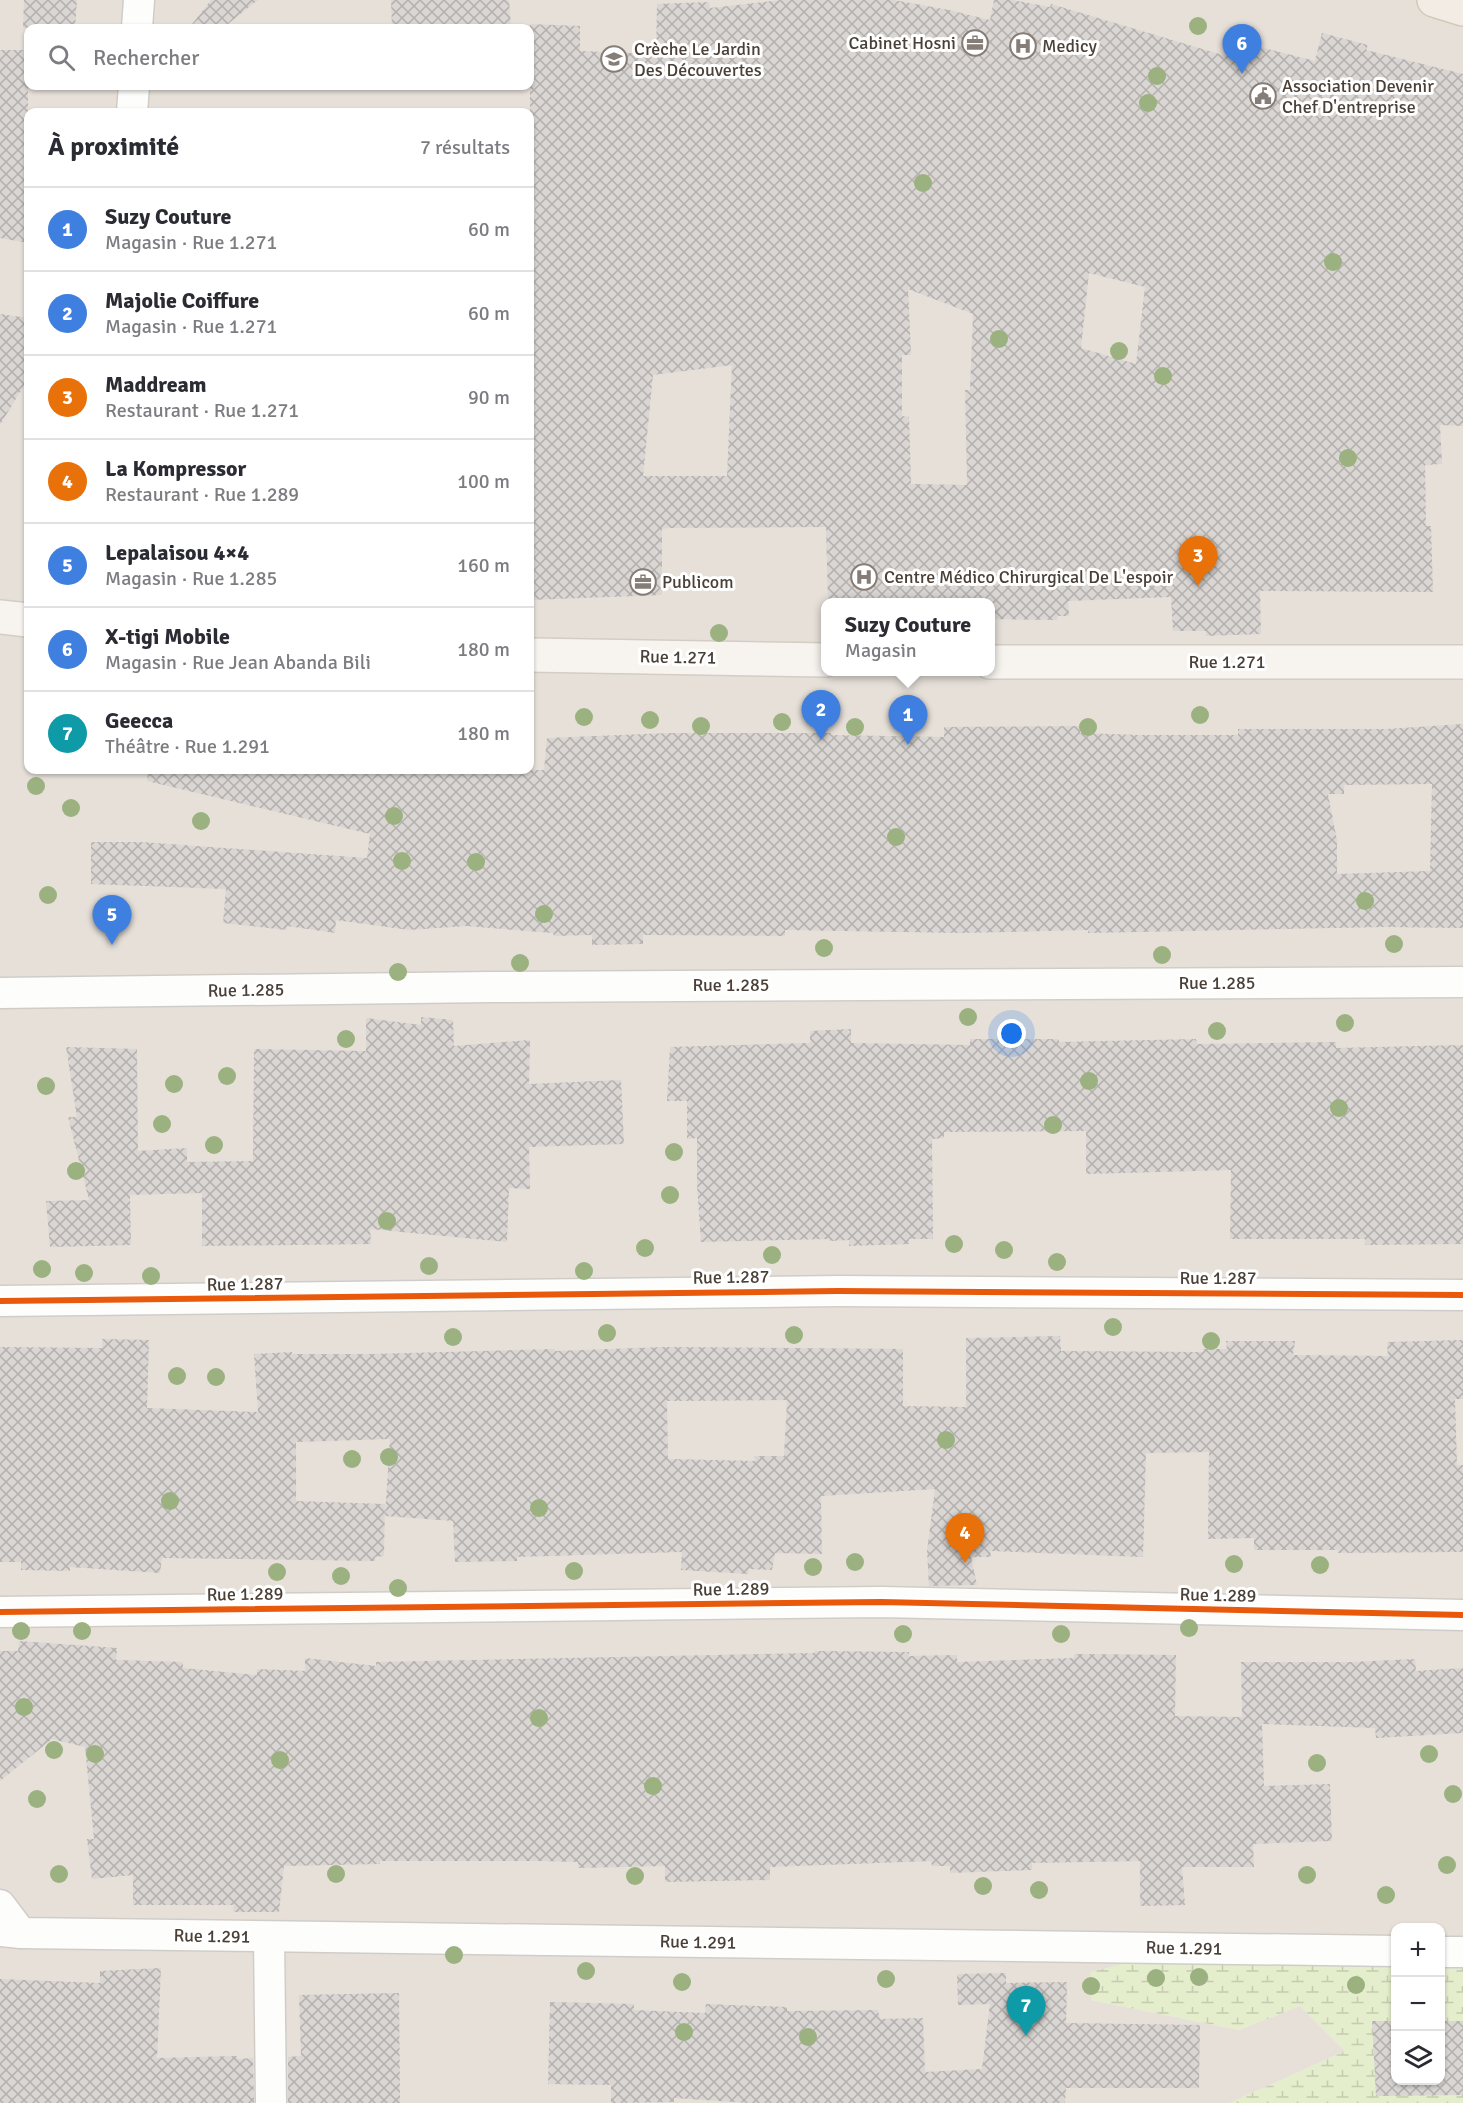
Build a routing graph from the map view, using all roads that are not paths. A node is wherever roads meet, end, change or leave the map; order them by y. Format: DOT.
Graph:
graph roads {
  1 [pos="139,0"];
  2 [pos="1434,0"];
  3 [pos="1463,9"];
  4 [pos="137,24"];
  5 [pos="134,90"];
  6 [pos="132,108"];
  7 [pos="0,617"];
  8 [pos="24,620"];
  9 [pos="534,655"];
  10 [pos="821,660"];
  11 [pos="995,662"];
  12 [pos="1463,662"];
  13 [pos="1463,982"];
  14 [pos="0,993"];
  15 [pos="1463,1295"];
  16 [pos="0,1301"];
  17 [pos="0,1612"];
  18 [pos="1463,1616"];
  19 [pos="0,1905"];
  20 [pos="11,1932"];
  21 [pos="269,1937"];
  22 [pos="1391,1951"];
  23 [pos="1445,1952"];
  24 [pos="1463,1952"];
  25 [pos="271,2103"];
  1 -- 4 [label="street"];
  2 -- 3 [label="main road"];
  5 -- 6 [label="street"];
  7 -- 8 [label="street"];
  9 -- 10 [label="street, Rue 1.271"];
  11 -- 12 [label="street, Rue 1.271"];
  13 -- 14 [label="street, Rue 1.285"];
  15 -- 16 [label="street, Rue 1.287"];
  17 -- 18 [label="street, Rue 1.289"];
  19 -- 20 [label="street"];
  20 -- 21 [label="street, Rue 1.291"];
  21 -- 22 [label="street, Rue 1.291"];
  21 -- 25 [label="street"];
  23 -- 24 [label="street"];
}
